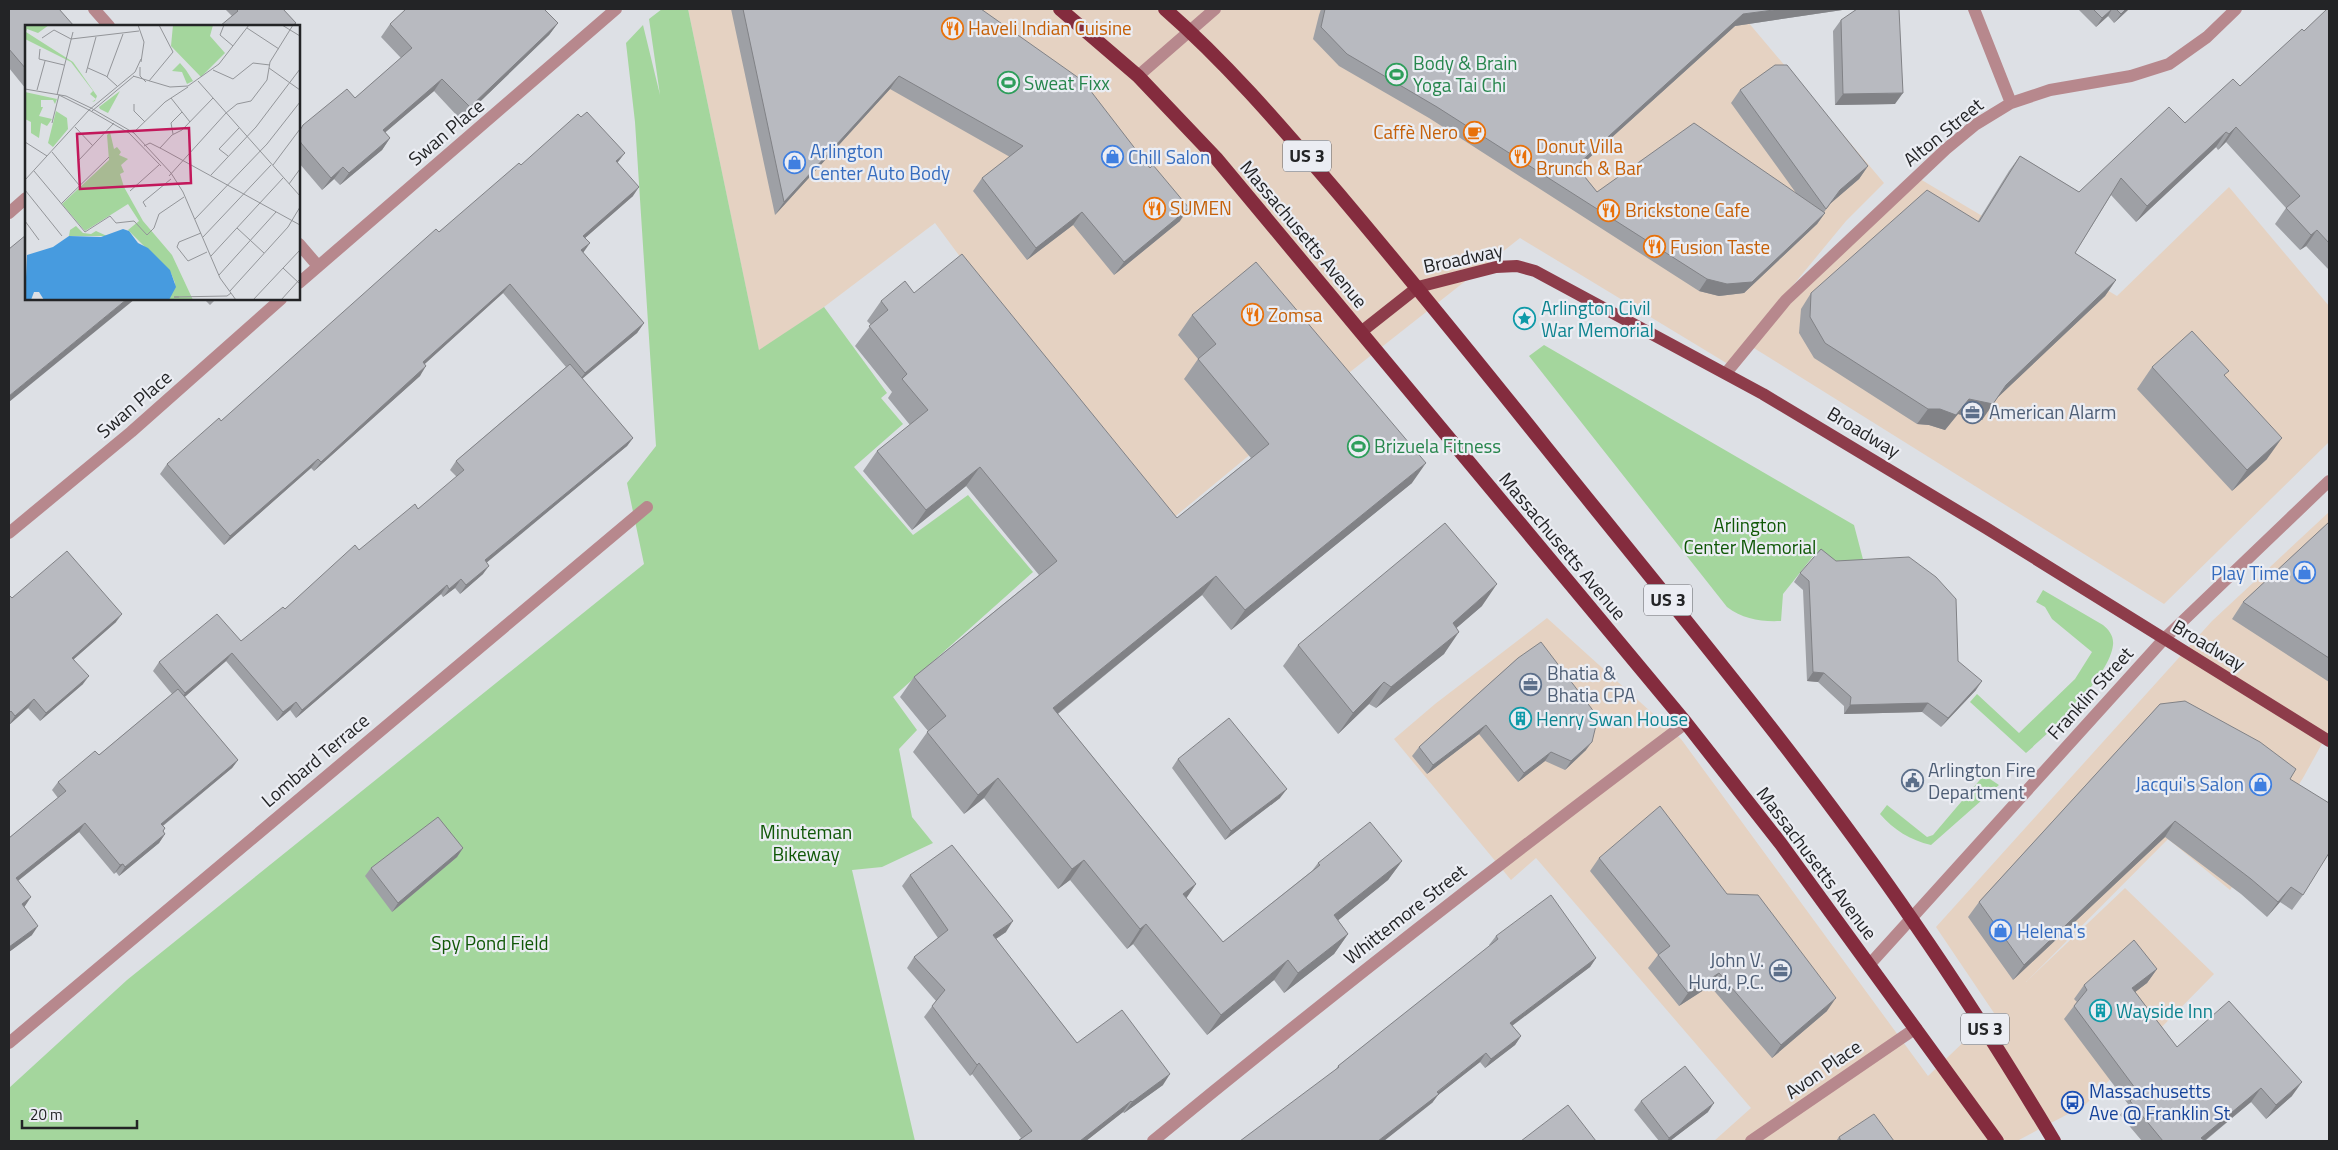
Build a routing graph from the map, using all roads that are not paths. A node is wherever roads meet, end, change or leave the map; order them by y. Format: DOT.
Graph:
graph roads {
  1 [pos="94,9"];
  2 [pos="616,9"];
  3 [pos="1060,9"];
  4 [pos="1165,9"];
  5 [pos="1214,9"];
  6 [pos="1974,9"];
  7 [pos="2236,9"];
  8 [pos="108,25"];
  9 [pos="1189,30"];
  10 [pos="1138,76"];
  11 [pos="2010,104"];
  12 [pos="25,199"];
  13 [pos="9,213"];
  14 [pos="300,245"];
  15 [pos="318,266"];
  16 [pos="300,282"];
  17 [pos="1418,287"];
  18 [pos="280,300"];
  19 [pos="1361,332"];
  20 [pos="1726,373"];
  21 [pos="2329,481"];
  22 [pos="647,507"];
  23 [pos="9,534"];
  24 [pos="2164,639"];
  25 [pos="1686,723"];
  26 [pos="2329,741"];
  27 [pos="1911,918"];
  28 [pos="1870,964"];
  29 [pos="1916,1028"];
  30 [pos="9,1043"];
  31 [pos="1152,1141"];
  32 [pos="1751,1141"];
  33 [pos="1997,1141"];
  34 [pos="2054,1141"];
  1 -- 8 [label="street"];
  2 -- 15 [label="street, Swan Place"];
  3 -- 10 [label="highway, Massachusetts Avenue / US 3"];
  4 -- 9 [label="highway, US 3"];
  5 -- 9 [label="street"];
  6 -- 11 [label="street"];
  7 -- 11 [label="street, Alton Street"];
  9 -- 10 [label="street"];
  9 -- 17 [label="highway, US 3"];
  10 -- 19 [label="highway, Massachusetts Avenue / US 3"];
  11 -- 20 [label="street, Alton Street"];
  12 -- 13 [label="street"];
  14 -- 15 [label="street"];
  15 -- 16 [label="street, Swan Place"];
  17 -- 19 [label="main road, Broadway"];
  17 -- 20 [label="main road, Broadway"];
  17 -- 27 [label="highway, US 3"];
  18 -- 23 [label="street, Swan Place"];
  19 -- 25 [label="highway, Massachusetts Avenue / US 3"];
  20 -- 24 [label="main road, Broadway"];
  21 -- 24 [label="street, Franklin Street"];
  22 -- 30 [label="street, Lombard Terrace"];
  24 -- 26 [label="main road, Broadway"];
  24 -- 27 [label="street, Franklin Street"];
  25 -- 28 [label="highway, Massachusetts Avenue / US 3"];
  25 -- 31 [label="street, Whittemore Street"];
  27 -- 28 [label="street, Franklin Street"];
  27 -- 34 [label="highway, US 3"];
  28 -- 29 [label="highway, Massachusetts Avenue / US 3"];
  29 -- 32 [label="street, Avon Place"];
  29 -- 33 [label="highway, Massachusetts Avenue / US 3"];
}
